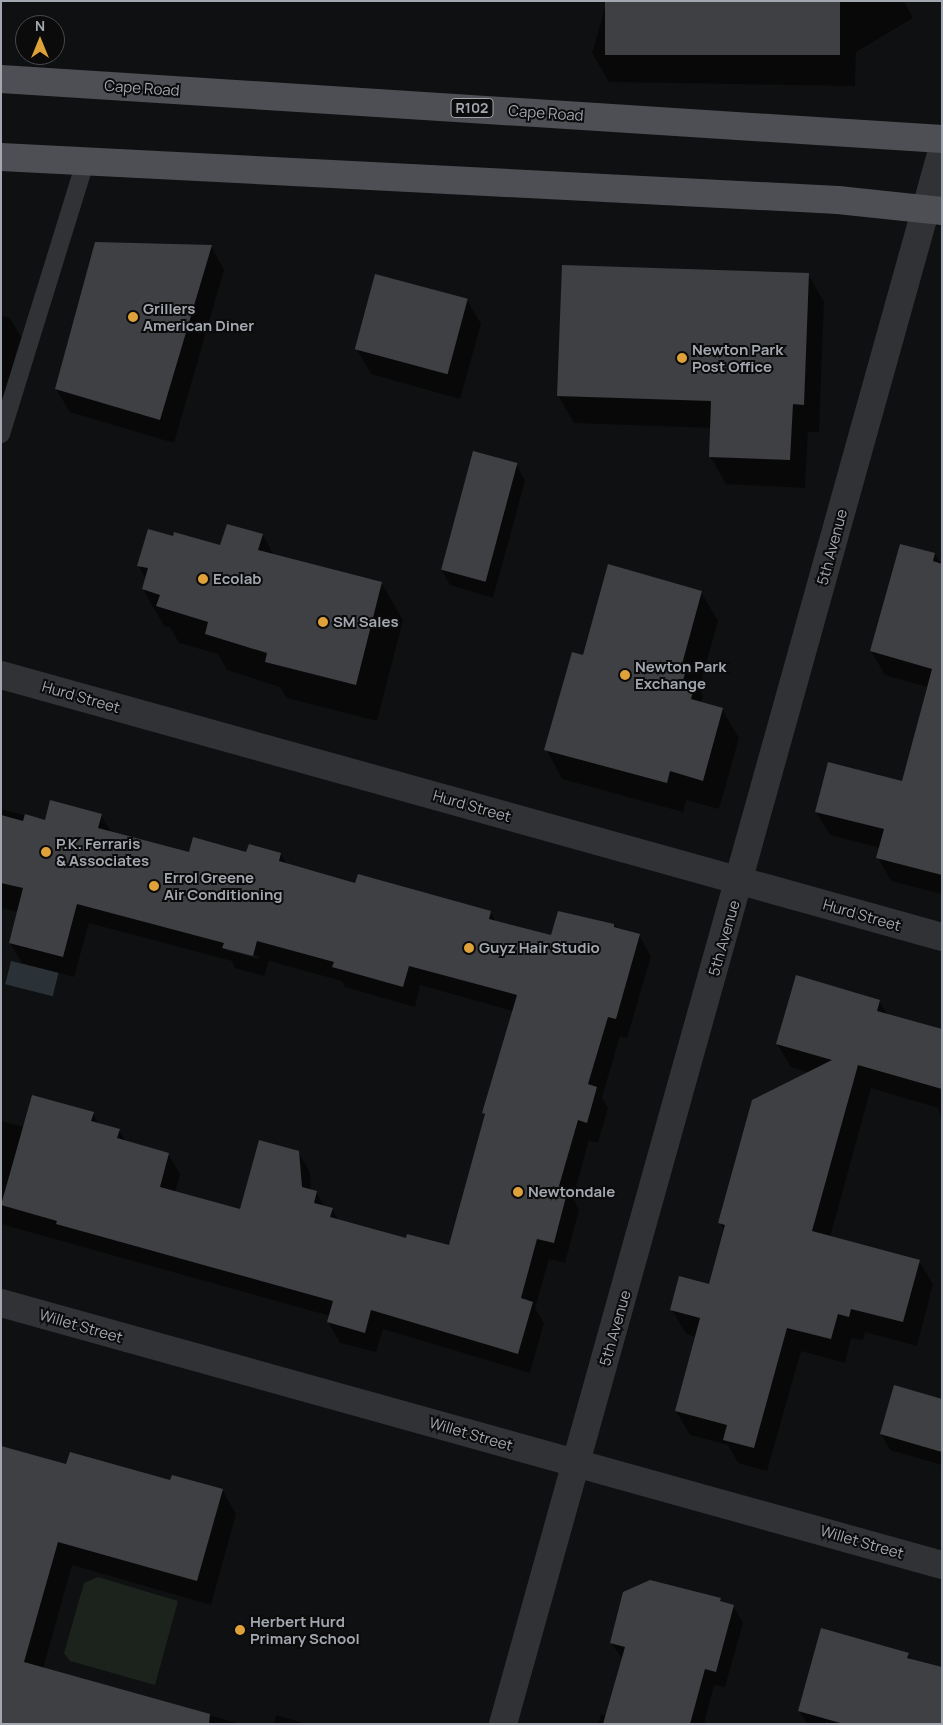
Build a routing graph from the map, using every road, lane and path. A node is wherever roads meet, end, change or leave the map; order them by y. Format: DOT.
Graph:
graph roads {
  1 [pos="1,78"];
  2 [pos="942,139"];
  3 [pos="942,150"];
  4 [pos="1,157"];
  5 [pos="85,162"];
  6 [pos="933,210"];
  7 [pos="1,434"];
  8 [pos="1,674"];
  9 [pos="740,881"];
  10 [pos="942,937"];
  11 [pos="1,1304"];
  12 [pos="577,1462"];
  13 [pos="942,1565"];
  14 [pos="503,1724"];
  1 -- 2 [label="main road, Cape Road / R102"];
  3 -- 6 [label="street, 5th Avenue"];
  4 -- 5 [label="main road"];
  5 -- 6 [label="main road"];
  5 -- 7 [label="lane"];
  6 -- 9 [label="street, 5th Avenue"];
  8 -- 9 [label="street, Hurd Street"];
  9 -- 10 [label="street, Hurd Street"];
  9 -- 12 [label="street, 5th Avenue"];
  11 -- 12 [label="street, Willet Street"];
  12 -- 13 [label="street, Willet Street"];
  12 -- 14 [label="street, 5th Avenue"];
}
